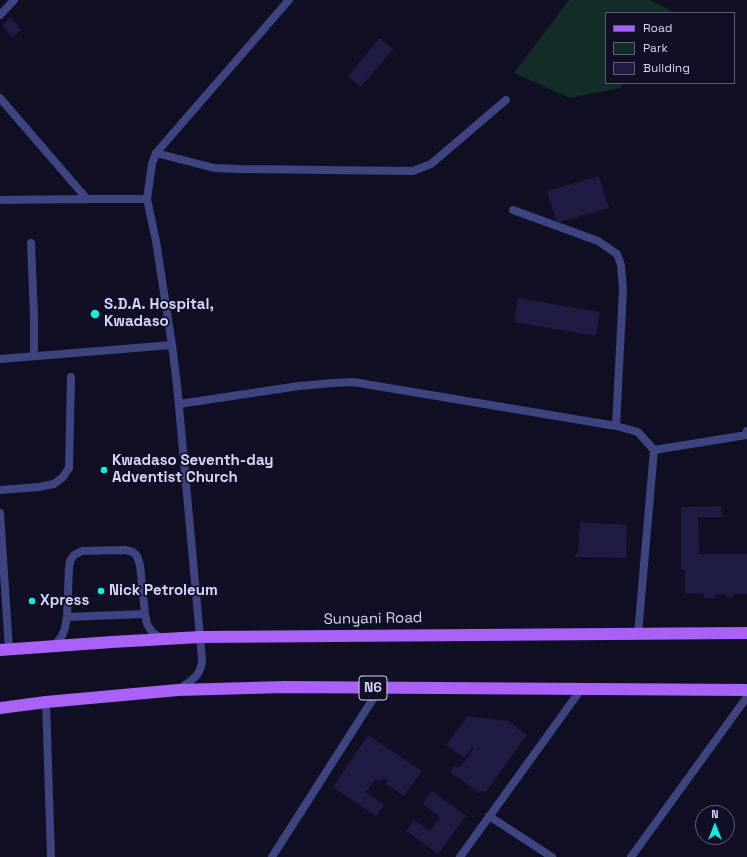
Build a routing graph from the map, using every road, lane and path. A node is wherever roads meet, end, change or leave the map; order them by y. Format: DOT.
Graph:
graph roads {
  1 [pos="14,0"];
  2 [pos="289,0"];
  3 [pos="0,15"];
  4 [pos="0,98"];
  5 [pos="506,100"];
  6 [pos="156,153"];
  7 [pos="87,199"];
  8 [pos="147,199"];
  9 [pos="0,200"];
  10 [pos="513,210"];
  11 [pos="31,243"];
  12 [pos="172,345"];
  13 [pos="34,356"];
  14 [pos="0,359"];
  15 [pos="71,377"];
  16 [pos="179,404"];
  17 [pos="616,426"];
  18 [pos="747,431"];
  19 [pos="747,435"];
  20 [pos="654,450"];
  21 [pos="0,490"];
  22 [pos="0,513"];
  23 [pos="145,614"];
  24 [pos="67,617"];
  25 [pos="747,633"];
  26 [pos="638,634"];
  27 [pos="200,637"];
  28 [pos="162,639"];
  29 [pos="54,646"];
  30 [pos="4,650"];
  31 [pos="380,688"];
  32 [pos="582,688"];
  33 [pos="178,690"];
  34 [pos="747,690"];
  35 [pos="747,697"];
  36 [pos="46,702"];
  37 [pos="0,708"];
  38 [pos="489,816"];
  39 [pos="51,857"];
  40 [pos="272,857"];
  41 [pos="460,857"];
  42 [pos="552,857"];
  43 [pos="631,857"];
  1 -- 3 [label="street"];
  2 -- 6 [label="street"];
  4 -- 7 [label="street"];
  5 -- 6 [label="street"];
  6 -- 8 [label="street"];
  7 -- 8 [label="street"];
  7 -- 9 [label="street"];
  8 -- 12 [label="street"];
  10 -- 17 [label="street"];
  11 -- 13 [label="street"];
  12 -- 13 [label="street"];
  12 -- 16 [label="street"];
  13 -- 14 [label="street"];
  15 -- 21 [label="street"];
  16 -- 17 [label="street"];
  16 -- 27 [label="street"];
  17 -- 20 [label="street"];
  18 -- 19 [label="street"];
  19 -- 20 [label="street"];
  20 -- 26 [label="street"];
  22 -- 30 [label="street"];
  23 -- 24 [label="street"];
  23 -- 24 [label="street"];
  23 -- 28 [label="street"];
  24 -- 29 [label="street"];
  25 -- 26 [label="main road, Sunyani Road"];
  26 -- 27 [label="main road, Sunyani Road"];
  27 -- 28 [label="main road, Sunyani Road"];
  27 -- 33 [label="street"];
  28 -- 29 [label="main road, Sunyani Road"];
  29 -- 30 [label="main road, Sunyani Road"];
  31 -- 32 [label="main road, N6"];
  31 -- 33 [label="main road, N6"];
  31 -- 40 [label="street"];
  32 -- 34 [label="main road, N6"];
  32 -- 38 [label="street"];
  33 -- 36 [label="main road, N6"];
  35 -- 43 [label="street"];
  36 -- 37 [label="main road, N6"];
  36 -- 39 [label="street"];
  38 -- 41 [label="street"];
  38 -- 42 [label="street"];
}
